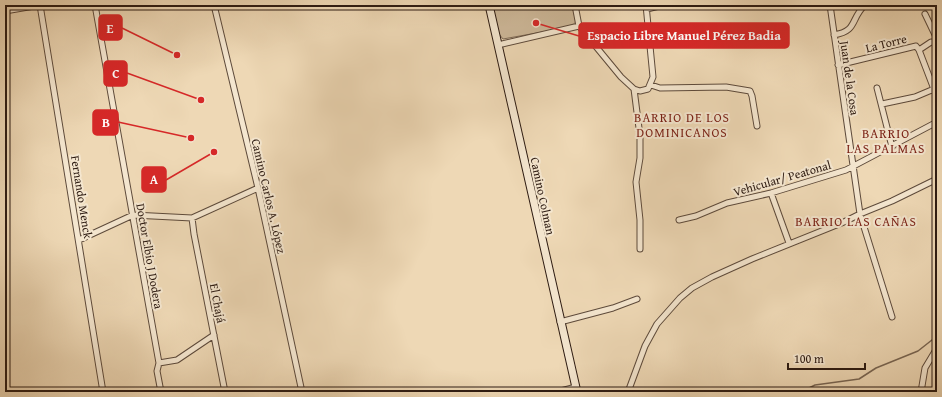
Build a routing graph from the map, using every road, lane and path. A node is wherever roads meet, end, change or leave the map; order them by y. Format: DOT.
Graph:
graph roads {
  1 [pos="40,5"];
  2 [pos="95,5"];
  3 [pos="214,5"];
  4 [pos="490,5"];
  5 [pos="574,5"];
  6 [pos="663,5"];
  7 [pos="830,5"];
  8 [pos="865,5"];
  9 [pos="646,7"];
  10 [pos="5,12"];
  11 [pos="925,14"];
  12 [pos="579,26"];
  13 [pos="933,30"];
  14 [pos="834,35"];
  15 [pos="937,39"];
  16 [pos="934,42"];
  17 [pos="498,46"];
  18 [pos="918,48"];
  19 [pos="838,66"];
  20 [pos="651,85"];
  21 [pos="877,88"];
  22 [pos="634,89"];
  23 [pos="934,89"];
  24 [pos="937,96"];
  25 [pos="882,104"];
  26 [pos="937,122"];
  27 [pos="757,126"];
  28 [pos="892,147"];
  29 [pos="853,168"];
  30 [pos="937,179"];
  31 [pos="258,188"];
  32 [pos="771,193"];
  33 [pos="860,214"];
  34 [pos="133,215"];
  35 [pos="192,218"];
  36 [pos="679,220"];
  37 [pos="78,240"];
  38 [pos="789,243"];
  39 [pos="640,249"];
  40 [pos="636,300"];
  41 [pos="892,317"];
  42 [pos="560,322"];
  43 [pos="214,335"];
  44 [pos="937,348"];
  45 [pos="160,364"];
  46 [pos="576,390"];
  47 [pos="103,392"];
  48 [pos="161,392"];
  49 [pos="225,392"];
  50 [pos="302,392"];
  51 [pos="557,392"];
  52 [pos="628,392"];
  53 [pos="921,392"];
  1 -- 10 [label="street"];
  1 -- 37 [label="street, Fernando Menck"];
  2 -- 34 [label="street, Doctor Elbio J Dodera"];
  3 -- 31 [label="street, Camino Carlos A. López"];
  4 -- 17 [label="street, Camino Colman"];
  5 -- 12 [label="street"];
  6 -- 9 [label="street"];
  7 -- 14 [label="street, Juan de la Cosa"];
  8 -- 14 [label="street"];
  9 -- 20 [label="street"];
  11 -- 13 [label="street"];
  12 -- 17 [label="street"];
  12 -- 22 [label="street"];
  13 -- 15 [label="street"];
  13 -- 16 [label="street"];
  14 -- 19 [label="street, Juan de la Cosa"];
  16 -- 18 [label="street, La Torre"];
  17 -- 42 [label="street, Camino Colman"];
  18 -- 19 [label="street, La Torre"];
  18 -- 23 [label="street"];
  19 -- 29 [label="street, Juan de la Cosa"];
  20 -- 22 [label="street"];
  20 -- 27 [label="street"];
  21 -- 25 [label="street"];
  22 -- 39 [label="street"];
  23 -- 24 [label="street"];
  23 -- 25 [label="street"];
  25 -- 28 [label="street"];
  26 -- 28 [label="street, Vehicular/ Peatonal"];
  28 -- 29 [label="street, Vehicular/ Peatonal"];
  29 -- 32 [label="street, Vehicular/ Peatonal"];
  29 -- 33 [label="street, Juan de la Cosa"];
  30 -- 33 [label="street"];
  31 -- 35 [label="street"];
  31 -- 50 [label="street, Camino Carlos A. López"];
  32 -- 36 [label="street, Vehicular/ Peatonal"];
  32 -- 38 [label="street"];
  33 -- 38 [label="street"];
  33 -- 41 [label="street, Juan de la Cosa"];
  34 -- 35 [label="street"];
  34 -- 37 [label="street"];
  34 -- 45 [label="street, Doctor Elbio J Dodera"];
  35 -- 43 [label="street, El Chajá"];
  37 -- 47 [label="street, Fernando Menck"];
  38 -- 52 [label="street"];
  40 -- 42 [label="street"];
  42 -- 46 [label="street, Camino Colman"];
  43 -- 45 [label="street"];
  43 -- 49 [label="street, El Chajá"];
  44 -- 53 [label="street"];
  45 -- 48 [label="street, Doctor Elbio J Dodera"];
  46 -- 51 [label="street"];
}
